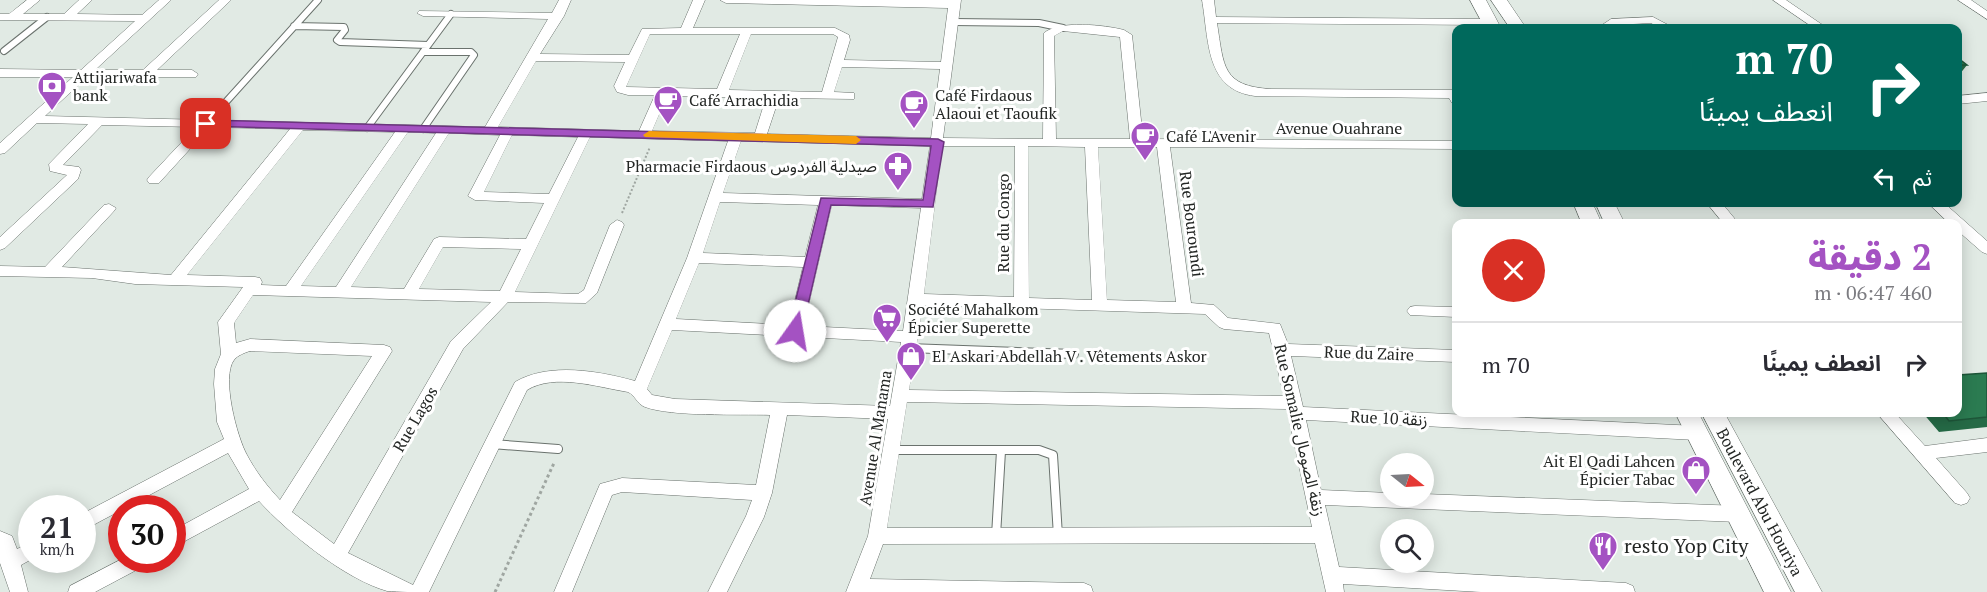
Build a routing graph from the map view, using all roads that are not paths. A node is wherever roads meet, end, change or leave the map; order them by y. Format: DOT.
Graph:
graph roads {
  1 [pos="34,0"];
  2 [pos="86,0"];
  3 [pos="165,0"];
  4 [pos="225,0"];
  5 [pos="318,0"];
  6 [pos="565,0"];
  7 [pos="699,0"];
  8 [pos="726,0"];
  9 [pos="1208,0"];
  10 [pos="1478,0"];
  11 [pos="1499,0"];
  12 [pos="1779,0"];
  13 [pos="1964,0"];
  14 [pos="955,3"];
  15 [pos="423,13"];
  16 [pos="806,13"];
  17 [pos="451,14"];
  18 [pos="558,15"];
  19 [pos="1987,16"];
  20 [pos="6,17"];
  21 [pos="47,17"];
  22 [pos="67,17"];
  23 [pos="144,18"];
  24 [pos="1212,20"];
  25 [pos="953,22"];
  26 [pos="1452,24"];
  27 [pos="1490,24"];
  28 [pos="1515,24"];
  29 [pos="1609,24"];
  30 [pos="1660,24"];
  31 [pos="1815,24"];
  32 [pos="0,26"];
  33 [pos="294,26"];
  34 [pos="1063,28"];
  35 [pos="686,30"];
  36 [pos="747,31"];
  37 [pos="428,45"];
  38 [pos="4,51"];
  39 [pos="423,52"];
  40 [pos="534,57"];
  41 [pos="632,59"];
  42 [pos="837,63"];
  43 [pos="947,66"];
  44 [pos="0,73"];
  45 [pos="147,73"];
  46 [pos="84,74"];
  47 [pos="192,74"];
  48 [pos="663,92"];
  49 [pos="722,92"];
  50 [pos="774,93"];
  51 [pos="1452,94"];
  52 [pos="827,95"];
  53 [pos="849,96"];
  54 [pos="1987,97"];
  55 [pos="1962,100"];
  56 [pos="33,119"];
  57 [pos="98,121"];
  58 [pos="206,124"];
  59 [pos="299,126"];
  60 [pos="367,128"];
  61 [pos="404,129"];
  62 [pos="423,129"];
  63 [pos="445,129"];
  64 [pos="489,131"];
  65 [pos="508,131"];
  66 [pos="586,133"];
  67 [pos="650,135"];
  68 [pos="736,136"];
  69 [pos="760,137"];
  70 [pos="938,142"];
  71 [pos="1021,143"];
  72 [pos="1050,144"];
  73 [pos="1091,144"];
  74 [pos="1137,144"];
  75 [pos="1163,144"];
  76 [pos="1452,145"];
  77 [pos="0,150"];
  78 [pos="154,180"];
  79 [pos="715,197"];
  80 [pos="553,199"];
  81 [pos="826,201"];
  82 [pos="929,204"];
  83 [pos="1717,207"];
  84 [pos="1940,207"];
  85 [pos="109,208"];
  86 [pos="1728,219"];
  87 [pos="1953,219"];
  88 [pos="617,225"];
  89 [pos="1962,227"];
  90 [pos="532,244"];
  91 [pos="0,245"];
  92 [pos="1987,249"];
  93 [pos="694,258"];
  94 [pos="810,262"];
  95 [pos="0,271"];
  96 [pos="49,272"];
  97 [pos="175,280"];
  98 [pos="249,290"];
  99 [pos="290,291"];
  100 [pos="340,292"];
  101 [pos="409,293"];
  102 [pos="505,296"];
  103 [pos="916,299"];
  104 [pos="1022,303"];
  105 [pos="1100,306"];
  106 [pos="1184,309"];
  107 [pos="1415,311"];
  108 [pos="1452,312"];
  109 [pos="668,324"];
  110 [pos="795,331"];
  111 [pos="908,342"];
  112 [pos="1282,350"];
  113 [pos="1074,354"];
  114 [pos="229,355"];
  115 [pos="1452,356"];
  116 [pos="639,390"];
  117 [pos="899,396"];
  118 [pos="780,407"];
  119 [pos="1295,408"];
  120 [pos="897,413"];
  121 [pos="1452,415"];
  122 [pos="1497,417"];
  123 [pos="1715,417"];
  124 [pos="1889,417"];
  125 [pos="1564,420"];
  126 [pos="1692,423"];
  127 [pos="230,444"];
  128 [pos="492,444"];
  129 [pos="1987,445"];
  130 [pos="558,449"];
  131 [pos="890,450"];
  132 [pos="1001,451"];
  133 [pos="1921,453"];
  134 [pos="260,492"];
  135 [pos="763,494"];
  136 [pos="1316,497"];
  137 [pos="1960,498"];
  138 [pos="281,514"];
  139 [pos="1738,514"];
  140 [pos="96,516"];
  141 [pos="186,532"];
  142 [pos="1323,535"];
  143 [pos="877,536"];
  144 [pos="996,536"];
  145 [pos="1058,536"];
  146 [pos="0,539"];
  147 [pos="338,554"];
  148 [pos="18,557"];
  149 [pos="9,562"];
  150 [pos="113,573"];
  151 [pos="1333,584"];
  152 [pos="1426,587"];
  153 [pos="856,590"];
  154 [pos="19,592"];
  155 [pos="78,592"];
  156 [pos="408,592"];
  157 [pos="419,592"];
  158 [pos="563,592"];
  159 [pos="717,592"];
  160 [pos="1084,592"];
  161 [pos="1626,592"];
  162 [pos="1778,592"];
  163 [pos="1809,592"];
  1 -- 20 [label="street"];
  2 -- 22 [label="street"];
  3 -- 23 [label="street"];
  4 -- 45 [label="street"];
  5 -- 33 [label="lane"];
  6 -- 18 [label="street"];
  7 -- 35 [label="street"];
  8 -- 16 [label="street"];
  9 -- 24 [label="street"];
  10 -- 27 [label="main road"];
  11 -- 28 [label="main road"];
  12 -- 31 [label="street"];
  13 -- 19 [label="street"];
  14 -- 16 [label="street"];
  14 -- 25 [label="street, Avenue Al Manama"];
  15 -- 17 [label="street"];
  16 -- 36 [label="street"];
  16 -- 42 [label="street"];
  17 -- 18 [label="street"];
  17 -- 37 [label="lane"];
  18 -- 40 [label="street"];
  20 -- 21 [label="street"];
  20 -- 32 [label="street"];
  21 -- 22 [label="street"];
  21 -- 38 [label="lane"];
  22 -- 23 [label="street"];
  23 -- 46 [label="street"];
  24 -- 26 [label="street"];
  24 -- 51 [label="street"];
  25 -- 34 [label="lane"];
  25 -- 43 [label="street, Avenue Al Manama"];
  29 -- 30 [label="street"];
  33 -- 37 [label="lane"];
  33 -- 58 [label="lane"];
  34 -- 72 [label="street"];
  34 -- 74 [label="street"];
  35 -- 36 [label="street"];
  35 -- 41 [label="street"];
  36 -- 49 [label="street"];
  37 -- 39 [label="lane"];
  39 -- 60 [label="lane"];
  39 -- 62 [label="lane"];
  40 -- 41 [label="street"];
  40 -- 64 [label="street"];
  41 -- 48 [label="street"];
  42 -- 43 [label="street"];
  42 -- 52 [label="street"];
  43 -- 70 [label="street, Avenue Al Manama"];
  44 -- 46 [label="street"];
  45 -- 46 [label="street"];
  45 -- 47 [label="street"];
  46 -- 56 [label="street"];
  48 -- 49 [label="street"];
  48 -- 67 [label="street"];
  49 -- 50 [label="street"];
  50 -- 52 [label="street"];
  50 -- 69 [label="street"];
  52 -- 53 [label="street"];
  54 -- 55 [label="street"];
  56 -- 57 [label="street, Avenue Ouahrane"];
  56 -- 77 [label="street"];
  57 -- 58 [label="street, Avenue Ouahrane"];
  57 -- 91 [label="street"];
  58 -- 59 [label="street, Avenue Ouahrane"];
  58 -- 78 [label="street"];
  59 -- 60 [label="street, Avenue Ouahrane"];
  59 -- 97 [label="street"];
  60 -- 61 [label="street, Avenue Ouahrane"];
  61 -- 62 [label="street, Avenue Ouahrane"];
  61 -- 99 [label="street"];
  62 -- 63 [label="street, Avenue Ouahrane"];
  63 -- 64 [label="street, Avenue Ouahrane"];
  63 -- 100 [label="street"];
  64 -- 65 [label="street, Avenue Ouahrane"];
  65 -- 66 [label="street, Avenue Ouahrane"];
  65 -- 80 [label="street"];
  66 -- 67 [label="street, Avenue Ouahrane"];
  66 -- 80 [label="street, Rue Lagos"];
  67 -- 68 [label="street, Avenue Ouahrane"];
  68 -- 69 [label="street, Avenue Ouahrane"];
  68 -- 79 [label="street"];
  69 -- 70 [label="street, Avenue Ouahrane"];
  70 -- 71 [label="street, Avenue Ouahrane"];
  70 -- 82 [label="street, Avenue Al Manama"];
  71 -- 72 [label="street, Avenue Ouahrane"];
  71 -- 104 [label="street, Rue du Congo"];
  72 -- 73 [label="street, Avenue Ouahrane"];
  73 -- 74 [label="street, Avenue Ouahrane"];
  73 -- 105 [label="street"];
  74 -- 75 [label="street, Avenue Ouahrane"];
  75 -- 76 [label="street, Avenue Ouahrane"];
  75 -- 106 [label="street, Rue Bouroundi"];
  79 -- 81 [label="street"];
  79 -- 93 [label="street"];
  80 -- 90 [label="street, Rue Lagos"];
  81 -- 82 [label="street"];
  81 -- 94 [label="street"];
  82 -- 103 [label="street, Avenue Al Manama"];
  83 -- 86 [label="street"];
  84 -- 87 [label="street"];
  85 -- 96 [label="street"];
  88 -- 102 [label="street"];
  89 -- 92 [label="street"];
  90 -- 101 [label="street"];
  90 -- 102 [label="street, Rue Lagos"];
  93 -- 94 [label="street"];
  93 -- 109 [label="street"];
  94 -- 110 [label="street"];
  95 -- 96 [label="street"];
  96 -- 97 [label="street"];
  97 -- 98 [label="street"];
  98 -- 99 [label="street"];
  98 -- 114 [label="street"];
  99 -- 100 [label="street"];
  100 -- 101 [label="street"];
  101 -- 102 [label="street"];
  102 -- 147 [label="street, Rue Lagos"];
  103 -- 104 [label="street"];
  103 -- 111 [label="street, Avenue Al Manama"];
  104 -- 105 [label="street"];
  105 -- 106 [label="street"];
  106 -- 112 [label="street, Rue Somalie زنقة الصومال"];
  107 -- 108 [label="street"];
  109 -- 110 [label="street"];
  109 -- 116 [label="street"];
  110 -- 111 [label="street"];
  111 -- 113 [label="lane"];
  111 -- 117 [label="street, Avenue Al Manama"];
  112 -- 115 [label="street, Rue du Zaire"];
  112 -- 119 [label="street, Rue Somalie زنقة الصومال"];
  114 -- 127 [label="street"];
  114 -- 138 [label="street"];
  116 -- 118 [label="street"];
  116 -- 128 [label="street"];
  117 -- 119 [label="street, Rue 10 زنقة"];
  117 -- 120 [label="street, Avenue Al Manama"];
  118 -- 120 [label="street"];
  118 -- 135 [label="street"];
  119 -- 121 [label="street, Rue 10 زنقة"];
  119 -- 136 [label="street, Rue Somalie زنقة الصومال"];
  120 -- 131 [label="street, Avenue Al Manama"];
  122 -- 125 [label="street, Rue 10 زنقة"];
  123 -- 163 [label="main road, Boulevard Abu Houriya"];
  124 -- 133 [label="street"];
  125 -- 126 [label="street, Rue 10 زنقة"];
  126 -- 139 [label="main road, Boulevard Abu Houriya"];
  127 -- 134 [label="street"];
  127 -- 140 [label="street"];
  128 -- 130 [label="lane"];
  128 -- 157 [label="street"];
  129 -- 133 [label="street"];
  131 -- 132 [label="lane"];
  131 -- 143 [label="street, Avenue Al Manama"];
  132 -- 144 [label="lane"];
  132 -- 145 [label="lane"];
  133 -- 137 [label="street"];
  134 -- 138 [label="street"];
  134 -- 141 [label="street"];
  135 -- 158 [label="street"];
  135 -- 159 [label="street"];
  136 -- 139 [label="street"];
  136 -- 142 [label="street, Rue Somalie زنقة الصومال"];
  138 -- 147 [label="street"];
  139 -- 162 [label="main road, Boulevard Abu Houriya"];
  142 -- 145 [label="street"];
  142 -- 151 [label="street, Rue Somalie زنقة الصومال"];
  143 -- 144 [label="street"];
  143 -- 153 [label="street, Avenue Al Manama"];
  144 -- 145 [label="street"];
  146 -- 149 [label="street"];
  147 -- 156 [label="street"];
  148 -- 149 [label="street"];
  149 -- 154 [label="street"];
  150 -- 155 [label="street"];
  151 -- 152 [label="street"];
  152 -- 161 [label="street"];
  153 -- 160 [label="street"];
}
